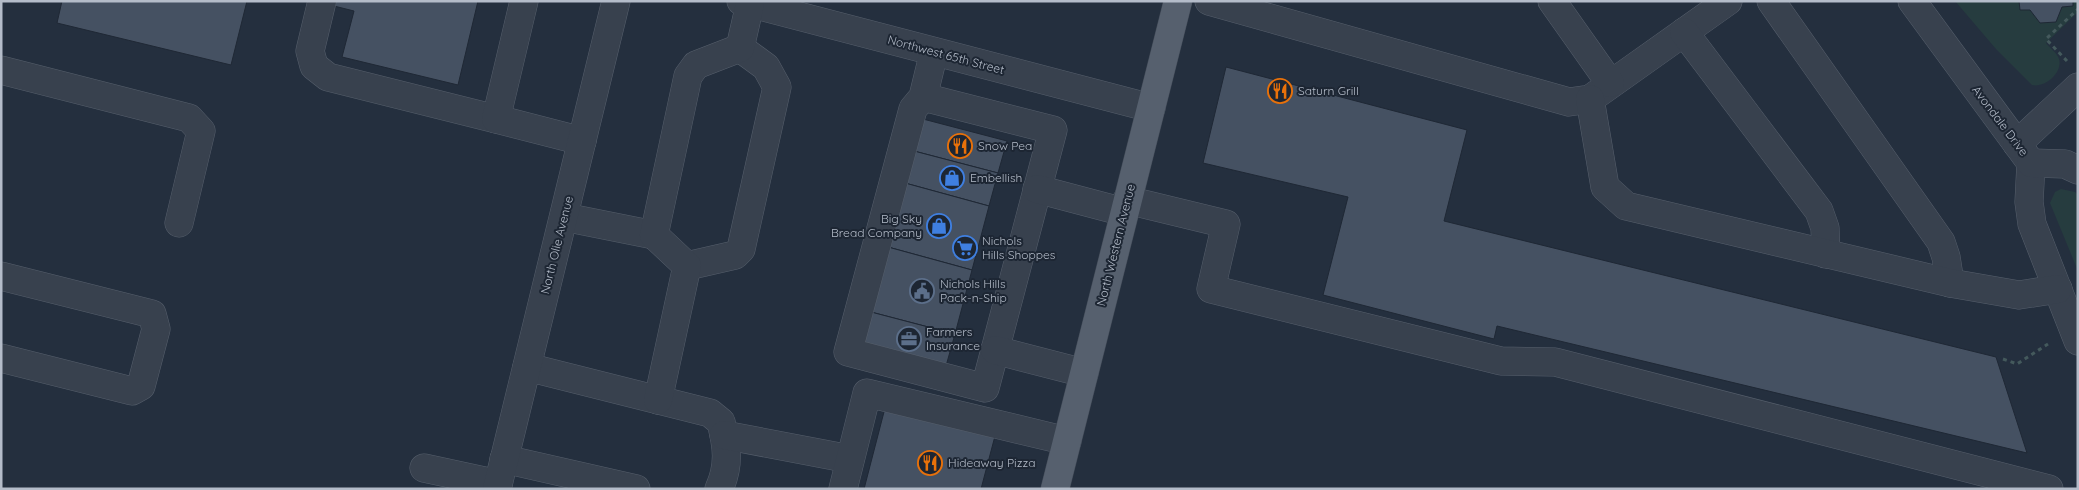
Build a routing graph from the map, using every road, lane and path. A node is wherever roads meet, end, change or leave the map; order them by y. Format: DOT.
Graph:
graph roads {
  1 [pos="322,1"];
  2 [pos="524,1"];
  3 [pos="616,1"];
  4 [pos="1178,1"];
  5 [pos="1209,1"];
  6 [pos="1552,1"];
  7 [pos="1728,1"];
  8 [pos="1771,1"];
  9 [pos="1912,1"];
  10 [pos="746,2"];
  11 [pos="2078,9"];
  12 [pos="1684,32"];
  13 [pos="740,48"];
  14 [pos="934,52"];
  15 [pos="1,70"];
  16 [pos="2075,76"];
  17 [pos="1600,91"];
  18 [pos="923,97"];
  19 [pos="1151,108"];
  20 [pos="496,119"];
  21 [pos="582,140"];
  22 [pos="2024,153"];
  23 [pos="2078,170"];
  24 [pos="1037,189"];
  25 [pos="1126,206"];
  26 [pos="564,217"];
  27 [pos="179,223"];
  28 [pos="654,235"];
  29 [pos="1826,254"];
  30 [pos="687,266"];
  31 [pos="1,276"];
  32 [pos="1950,283"];
  33 [pos="2058,289"];
  34 [pos="2078,341"];
  35 [pos="2051,342"];
  36 [pos="995,350"];
  37 [pos="1,358"];
  38 [pos="2003,359"];
  39 [pos="527,367"];
  40 [pos="1084,373"];
  41 [pos="658,400"];
  42 [pos="724,435"];
  43 [pos="1067,441"];
  44 [pos="850,459"];
  45 [pos="424,468"];
  46 [pos="500,478"];
  47 [pos="636,489"];
  48 [pos="720,489"];
  49 [pos="843,489"];
  50 [pos="1055,489"];
  51 [pos="2048,489"];
  1 -- 20 [label="street"];
  2 -- 20 [label="street"];
  3 -- 21 [label="street, North Olie Avenue"];
  4 -- 19 [label="main road, North Western Avenue"];
  5 -- 17 [label="street"];
  6 -- 17 [label="street"];
  7 -- 12 [label="street"];
  8 -- 32 [label="street"];
  9 -- 22 [label="street, Avondale Drive"];
  10 -- 13 [label="street"];
  10 -- 14 [label="street, Northwest 65th Street"];
  11 -- 16 [label="path"];
  12 -- 17 [label="street"];
  12 -- 29 [label="street"];
  13 -- 28 [label="street"];
  13 -- 30 [label="street"];
  14 -- 18 [label="street"];
  14 -- 19 [label="street, Northwest 65th Street"];
  15 -- 27 [label="street"];
  16 -- 22 [label="street"];
  17 -- 29 [label="street"];
  18 -- 24 [label="street"];
  18 -- 36 [label="street"];
  19 -- 25 [label="main road, North Western Avenue"];
  20 -- 21 [label="street"];
  21 -- 26 [label="street, North Olie Avenue"];
  22 -- 23 [label="street"];
  22 -- 33 [label="street, Avondale Drive"];
  24 -- 25 [label="street"];
  24 -- 36 [label="street"];
  25 -- 40 [label="main road, North Western Avenue"];
  25 -- 51 [label="street"];
  26 -- 28 [label="street"];
  26 -- 39 [label="street, North Olie Avenue"];
  28 -- 30 [label="street"];
  29 -- 32 [label="street"];
  30 -- 41 [label="street"];
  31 -- 37 [label="street"];
  32 -- 33 [label="street"];
  33 -- 34 [label="street, Avondale Drive"];
  35 -- 38 [label="path"];
  36 -- 40 [label="street"];
  39 -- 41 [label="street"];
  39 -- 46 [label="street, North Olie Avenue"];
  40 -- 43 [label="main road, North Western Avenue"];
  41 -- 42 [label="street"];
  42 -- 44 [label="street"];
  42 -- 48 [label="street"];
  43 -- 44 [label="street"];
  43 -- 50 [label="main road, North Western Avenue"];
  44 -- 49 [label="street"];
  45 -- 46 [label="street"];
  46 -- 47 [label="street"];
}
